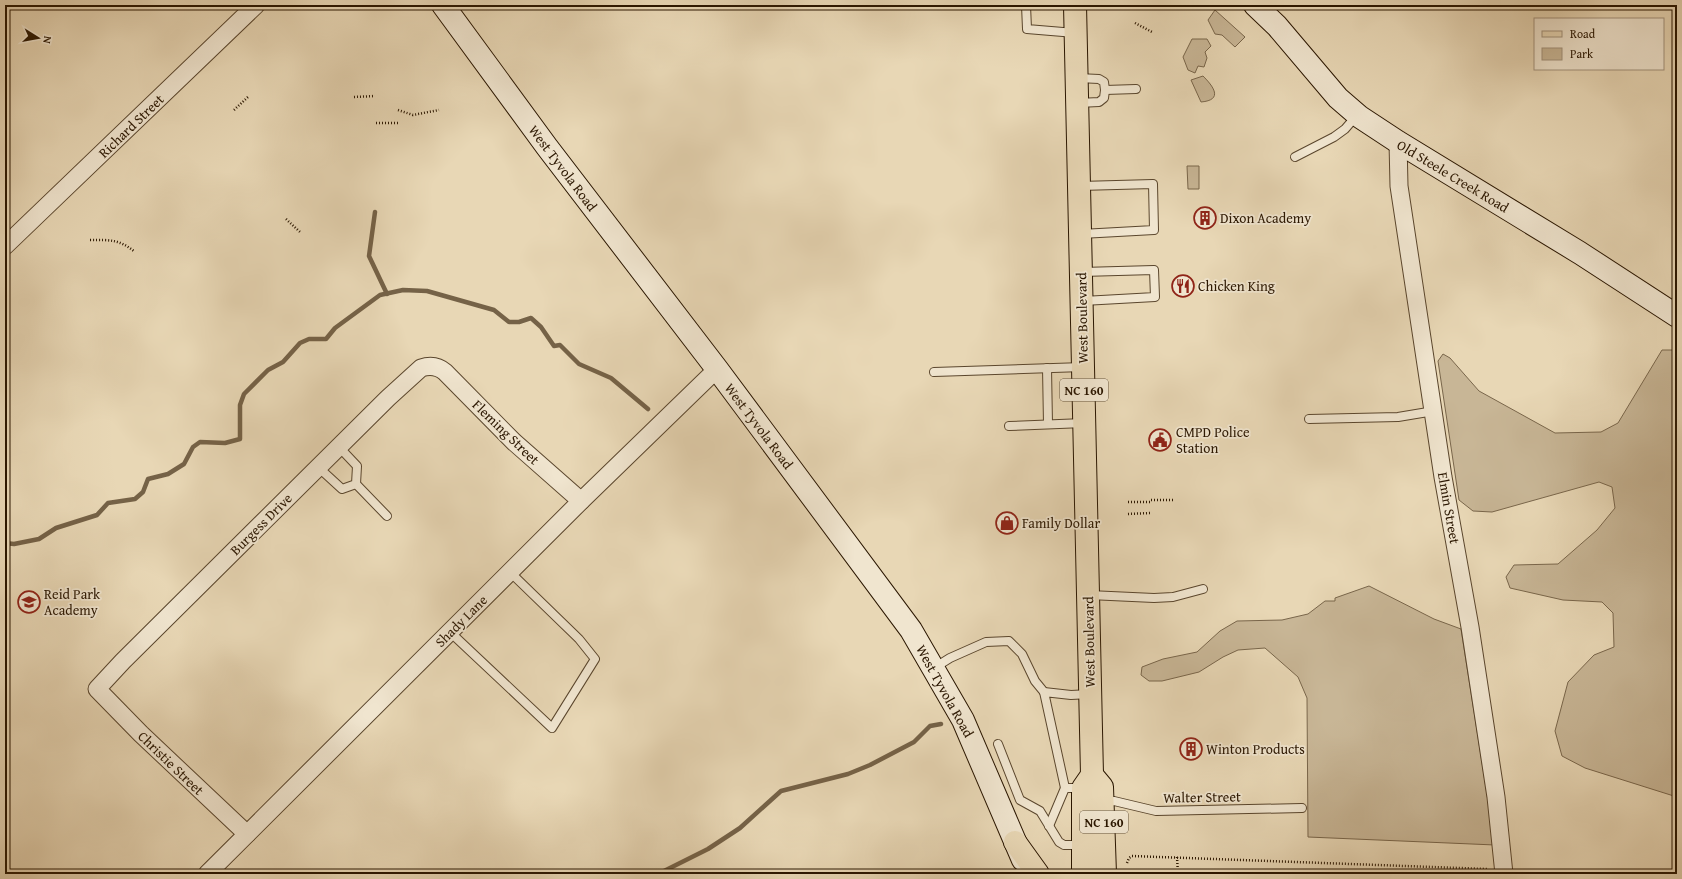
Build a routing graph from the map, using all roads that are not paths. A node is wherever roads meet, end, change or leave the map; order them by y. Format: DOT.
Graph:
graph roads {
  1 [pos="256,5"];
  2 [pos="443,5"];
  3 [pos="1026,5"];
  4 [pos="1075,5"];
  5 [pos="1256,5"];
  6 [pos="1076,34"];
  7 [pos="1077,78"];
  8 [pos="1136,89"];
  9 [pos="1105,90"];
  10 [pos="1078,103"];
  11 [pos="1357,114"];
  12 [pos="1398,142"];
  13 [pos="1295,157"];
  14 [pos="1080,186"];
  15 [pos="1080,234"];
  16 [pos="5,246"];
  17 [pos="1081,272"];
  18 [pos="1082,302"];
  19 [pos="1677,316"];
  20 [pos="431,366"];
  21 [pos="1084,367"];
  22 [pos="1047,368"];
  23 [pos="716,369"];
  24 [pos="934,372"];
  25 [pos="1434,411"];
  26 [pos="1309,419"];
  27 [pos="1085,423"];
  28 [pos="1048,424"];
  29 [pos="1008,426"];
  30 [pos="339,447"];
  31 [pos="318,467"];
  32 [pos="356,484"];
  33 [pos="581,501"];
  34 [pos="387,516"];
  35 [pos="510,572"];
  36 [pos="1203,589"];
  37 [pos="1089,595"];
  38 [pos="450,632"];
  39 [pos="934,668"];
  40 [pos="97,689"];
  41 [pos="1044,692"];
  42 [pos="1090,694"];
  43 [pos="998,744"];
  44 [pos="1080,784"];
  45 [pos="1103,802"];
  46 [pos="1302,808"];
  47 [pos="1049,826"];
  48 [pos="247,834"];
  49 [pos="1015,842"];
  50 [pos="1083,845"];
  51 [pos="207,874"];
  52 [pos="1029,874"];
  53 [pos="1038,874"];
  54 [pos="1083,874"];
  55 [pos="1105,874"];
  56 [pos="1504,874"];
  1 -- 16 [label="street, Richard Street"];
  2 -- 23 [label="street, West Tyvola Road"];
  3 -- 6 [label="lane"];
  4 -- 6 [label="main road, West Boulevard / NC 160"];
  5 -- 11 [label="street, Old Steele Creek Road"];
  6 -- 7 [label="main road, West Boulevard / NC 160"];
  7 -- 9 [label="lane"];
  7 -- 10 [label="main road, West Boulevard / NC 160"];
  8 -- 9 [label="lane"];
  9 -- 10 [label="lane"];
  10 -- 14 [label="main road, West Boulevard / NC 160"];
  11 -- 12 [label="street, Old Steele Creek Road"];
  11 -- 13 [label="lane"];
  12 -- 19 [label="street, Old Steele Creek Road"];
  12 -- 25 [label="street, Elmin Street"];
  14 -- 15 [label="main road, West Boulevard / NC 160"];
  14 -- 15 [label="lane"];
  15 -- 17 [label="main road, West Boulevard / NC 160"];
  17 -- 18 [label="main road, West Boulevard / NC 160"];
  17 -- 18 [label="lane"];
  18 -- 21 [label="main road, West Boulevard / NC 160"];
  20 -- 30 [label="street, Burgess Drive"];
  20 -- 33 [label="street, Fleming Street"];
  21 -- 22 [label="lane"];
  21 -- 27 [label="main road, West Boulevard / NC 160"];
  22 -- 24 [label="lane"];
  22 -- 28 [label="lane"];
  23 -- 33 [label="street, Shady Lane"];
  23 -- 39 [label="street, West Tyvola Road"];
  25 -- 26 [label="lane"];
  25 -- 56 [label="street, Elmin Street"];
  27 -- 28 [label="lane"];
  27 -- 37 [label="main road, West Boulevard / NC 160"];
  28 -- 29 [label="lane"];
  30 -- 31 [label="street, Burgess Drive"];
  30 -- 32 [label="lane"];
  31 -- 32 [label="lane"];
  31 -- 40 [label="street, Burgess Drive"];
  32 -- 34 [label="lane"];
  33 -- 35 [label="street, Shady Lane"];
  35 -- 38 [label="street, Shady Lane"];
  35 -- 38 [label="lane"];
  36 -- 37 [label="lane"];
  37 -- 42 [label="main road, West Boulevard / NC 160"];
  38 -- 48 [label="street, Shady Lane"];
  39 -- 41 [label="lane"];
  39 -- 49 [label="street, West Tyvola Road"];
  40 -- 48 [label="street, Christie Street"];
  41 -- 42 [label="lane"];
  41 -- 44 [label="lane"];
  42 -- 44 [label="main road, West Boulevard / NC 160"];
  43 -- 47 [label="lane"];
  44 -- 45 [label="main road, NC 160"];
  44 -- 47 [label="lane"];
  44 -- 50 [label="main road, West Boulevard / NC 160"];
  45 -- 46 [label="lane, Walter Street"];
  45 -- 55 [label="main road, NC 160"];
  47 -- 50 [label="lane"];
  48 -- 51 [label="street, Shady Lane"];
  49 -- 52 [label="street, West Tyvola Road"];
  49 -- 53 [label="main road"];
  50 -- 54 [label="main road, West Boulevard / NC 160"];
}
